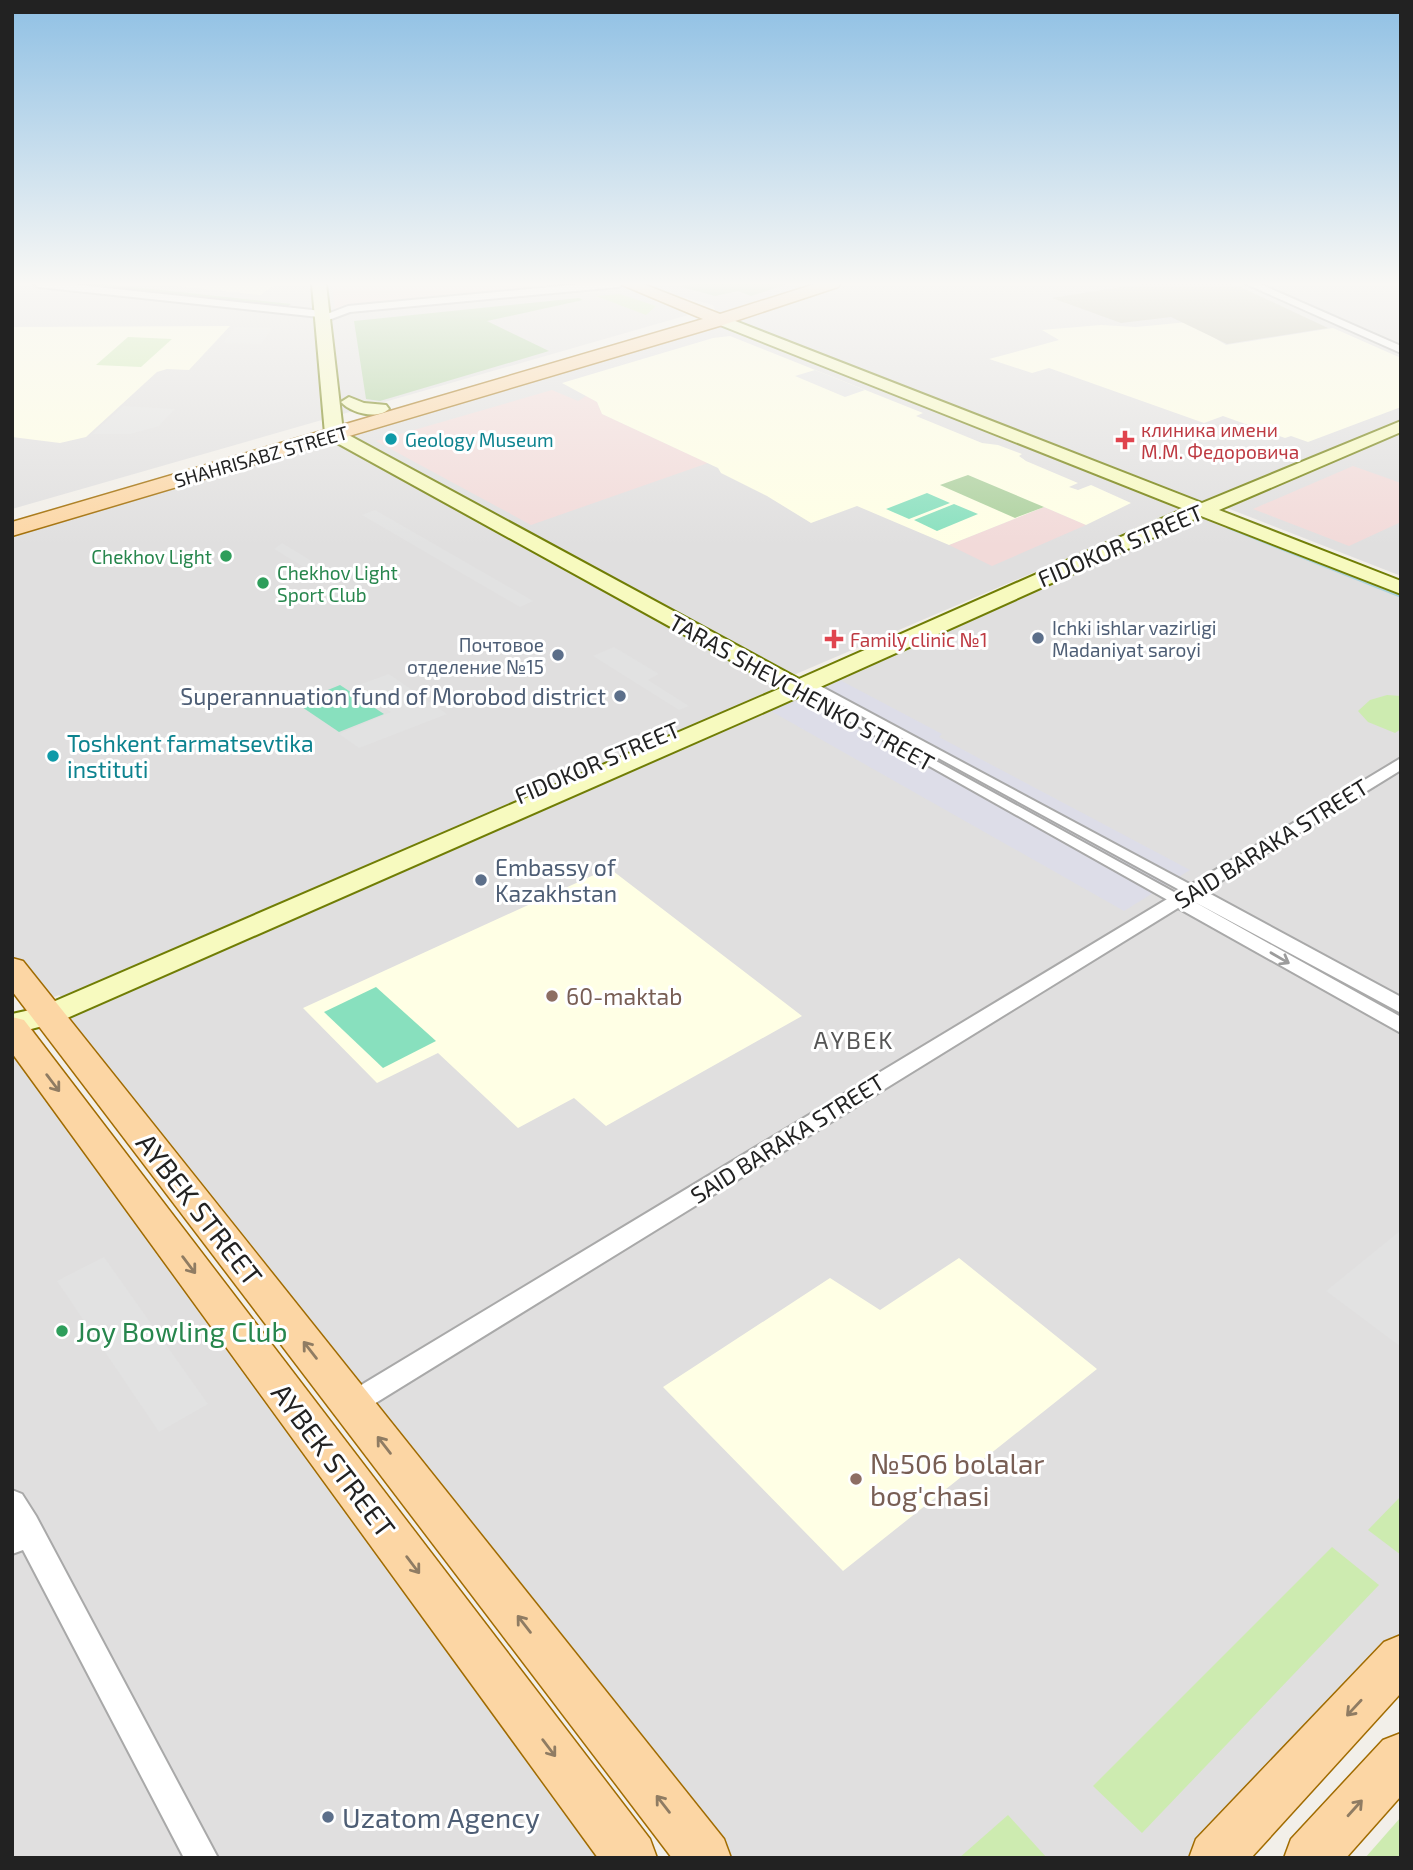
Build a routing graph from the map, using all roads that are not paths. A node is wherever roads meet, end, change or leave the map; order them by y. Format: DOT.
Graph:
graph roads {
  1 [pos="339,371"];
  2 [pos="339,371"];
  3 [pos="498,371"];
  4 [pos="519,371"];
  5 [pos="863,371"];
  6 [pos="863,371"];
  7 [pos="345,410"];
  8 [pos="1401,426"];
  9 [pos="1401,433"];
  10 [pos="1208,507"];
  11 [pos="12,514"];
  12 [pos="12,529"];
  13 [pos="1401,576"];
  14 [pos="1401,588"];
  15 [pos="796,682"];
  16 [pos="1401,763"];
  17 [pos="1185,896"];
  18 [pos="12,968"];
  19 [pos="1401,1006"];
  20 [pos="25,1018"];
  21 [pos="1401,1026"];
  22 [pos="352,1404"];
  23 [pos="17,1523"];
  24 [pos="1401,1658"];
  25 [pos="1401,1758"];
  26 [pos="202,1858"];
  27 [pos="631,1858"];
  28 [pos="705,1858"];
  29 [pos="1215,1858"];
  30 [pos="1310,1858"];
  1 -- 7 [label="main road"];
  2 -- 7 [label="main road"];
  3 -- 7 [label="main road, SHAHRISABZ STREET"];
  4 -- 7 [label="main road, SHAHRISABZ STREET"];
  5 -- 10 [label="main road"];
  6 -- 10 [label="main road"];
  7 -- 11 [label="main road, SHAHRISABZ STREET"];
  7 -- 12 [label="main road, SHAHRISABZ STREET"];
  7 -- 15 [label="main road, TARAS SHEVCHENKO STREET"];
  8 -- 10 [label="main road"];
  9 -- 10 [label="main road"];
  10 -- 13 [label="main road"];
  10 -- 14 [label="main road"];
  10 -- 15 [label="main road, FIDOKOR STREET"];
  15 -- 17 [label="street, TARAS SHEVCHENKO STREET"];
  15 -- 20 [label="main road, FIDOKOR STREET"];
  16 -- 17 [label="street, SAID BARAKA STREET"];
  17 -- 19 [label="street, TARAS SHEVCHENKO STREET"];
  17 -- 21 [label="street, TARAS SHEVCHENKO STREET, one-way"];
  17 -- 22 [label="street, SAID BARAKA STREET"];
  18 -- 20 [label="main road, AYBEK STREET"];
  22 -- 20 [label="main road, AYBEK STREET, one-way"];
  20 -- 27 [label="main road, AYBEK STREET, one-way"];
  28 -- 22 [label="main road, AYBEK STREET, one-way"];
  23 -- 26 [label="street"];
  24 -- 29 [label="main road, one-way"];
  30 -- 25 [label="main road, one-way"];
}
